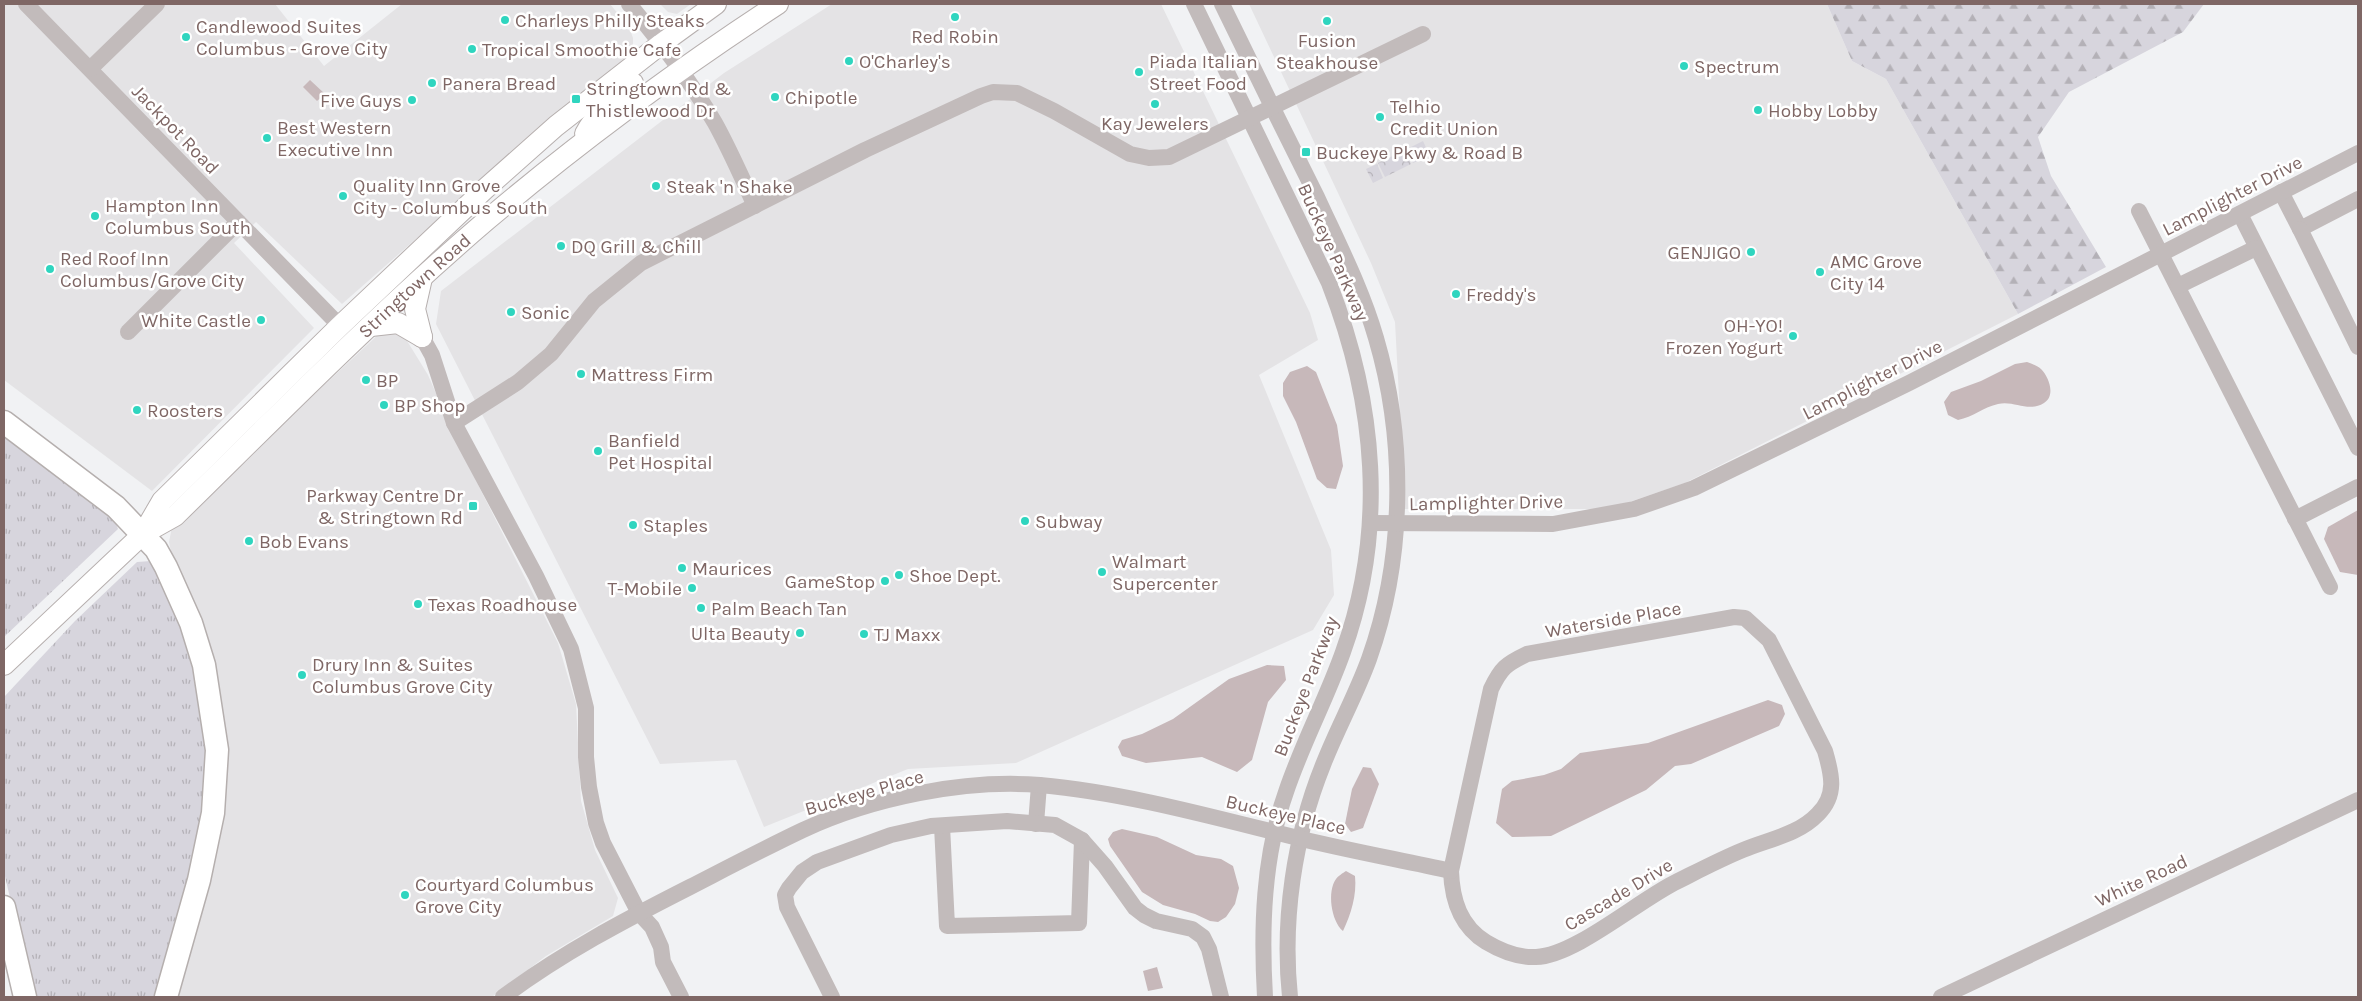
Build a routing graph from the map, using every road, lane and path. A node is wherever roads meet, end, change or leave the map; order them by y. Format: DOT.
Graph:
graph roads {
  1 [pos="26,4"];
  2 [pos="157,4"];
  3 [pos="629,4"];
  4 [pos="716,4"];
  5 [pos="751,4"];
  6 [pos="778,4"];
  7 [pos="1194,4"];
  8 [pos="1222,4"];
  9 [pos="1423,34"];
  10 [pos="661,44"];
  11 [pos="90,69"];
  12 [pos="681,71"];
  13 [pos="1272,106"];
  14 [pos="1250,117"];
  15 [pos="579,147"];
  16 [pos="2358,152"];
  17 [pos="2281,192"];
  18 [pos="2358,199"];
  19 [pos="755,206"];
  20 [pos="2139,211"];
  21 [pos="2240,214"];
  22 [pos="238,222"];
  23 [pos="2300,229"];
  24 [pos="2256,248"];
  25 [pos="2160,254"];
  26 [pos="422,278"];
  27 [pos="2178,286"];
  28 [pos="340,326"];
  29 [pos="370,326"];
  30 [pos="128,332"];
  31 [pos="422,337"];
  32 [pos="2358,347"];
  33 [pos="4,422"];
  34 [pos="454,423"];
  35 [pos="2358,448"];
  36 [pos="240,452"];
  37 [pos="2358,487"];
  38 [pos="2295,519"];
  39 [pos="1370,523"];
  40 [pos="1396,524"];
  41 [pos="143,534"];
  42 [pos="2330,587"];
  43 [pos="4,665"];
  44 [pos="1039,785"];
  45 [pos="1832,791"];
  46 [pos="2358,800"];
  47 [pos="1036,824"];
  48 [pos="942,826"];
  49 [pos="1275,831"];
  50 [pos="1301,838"];
  51 [pos="1082,840"];
  52 [pos="1451,871"];
  53 [pos="4,907"];
  54 [pos="640,913"];
  55 [pos="676,995"];
  56 [pos="25,997"];
  57 [pos="166,997"];
  58 [pos="503,997"];
  59 [pos="832,997"];
  60 [pos="1221,997"];
  61 [pos="1265,997"];
  62 [pos="1290,997"];
  63 [pos="1941,997"];
  1 -- 11 [label="street, Jackpot Road"];
  2 -- 11 [label="street"];
  3 -- 10 [label="street"];
  4 -- 10 [label="main road, Stringtown Road"];
  5 -- 12 [label="main road"];
  6 -- 12 [label="main road, Stringtown Road"];
  7 -- 14 [label="street, Buckeye Parkway"];
  8 -- 13 [label="street, Buckeye Parkway"];
  9 -- 13 [label="street"];
  10 -- 12 [label="street"];
  10 -- 15 [label="main road"];
  10 -- 28 [label="main road, Stringtown Road"];
  11 -- 22 [label="street, Jackpot Road"];
  12 -- 15 [label="main road, Stringtown Road"];
  12 -- 19 [label="street"];
  13 -- 14 [label="street"];
  13 -- 40 [label="street, Buckeye Parkway"];
  14 -- 19 [label="street"];
  14 -- 39 [label="street, Buckeye Parkway"];
  15 -- 26 [label="main road, Stringtown Road"];
  16 -- 17 [label="street, Lamplighter Drive"];
  17 -- 21 [label="street, Lamplighter Drive"];
  17 -- 23 [label="street"];
  18 -- 23 [label="street"];
  19 -- 34 [label="street"];
  20 -- 25 [label="street"];
  21 -- 24 [label="street"];
  21 -- 25 [label="street, Lamplighter Drive"];
  22 -- 28 [label="street, Jackpot Road"];
  22 -- 30 [label="street"];
  23 -- 32 [label="street"];
  24 -- 27 [label="street"];
  24 -- 35 [label="street"];
  25 -- 27 [label="street"];
  25 -- 40 [label="street, Lamplighter Drive"];
  26 -- 29 [label="main road, Stringtown Road"];
  26 -- 31 [label="main road"];
  27 -- 38 [label="street"];
  28 -- 36 [label="main road"];
  28 -- 41 [label="main road, Stringtown Road"];
  29 -- 31 [label="main road"];
  29 -- 36 [label="main road, Stringtown Road"];
  31 -- 34 [label="street"];
  33 -- 41 [label="highway"];
  34 -- 54 [label="street"];
  36 -- 41 [label="main road, Stringtown Road"];
  37 -- 38 [label="street"];
  38 -- 42 [label="street"];
  39 -- 40 [label="street, Lamplighter Drive"];
  39 -- 49 [label="street, Buckeye Parkway"];
  40 -- 50 [label="street, Buckeye Parkway"];
  41 -- 43 [label="main road, Stringtown Road"];
  41 -- 57 [label="highway"];
  44 -- 47 [label="street"];
  44 -- 49 [label="street, Buckeye Place"];
  44 -- 54 [label="street, Buckeye Place"];
  45 -- 52 [label="street, Cascade Drive"];
  45 -- 52 [label="street, Waterside Place"];
  46 -- 63 [label="street, White Road"];
  47 -- 48 [label="street"];
  47 -- 51 [label="street"];
  48 -- 51 [label="street"];
  48 -- 59 [label="street"];
  49 -- 50 [label="street, Buckeye Place"];
  49 -- 61 [label="street, Buckeye Parkway"];
  50 -- 52 [label="street, Buckeye Place"];
  50 -- 62 [label="street, Buckeye Parkway"];
  51 -- 60 [label="street"];
  53 -- 56 [label="highway"];
  54 -- 55 [label="street"];
  54 -- 58 [label="street, Buckeye Place"];
}
